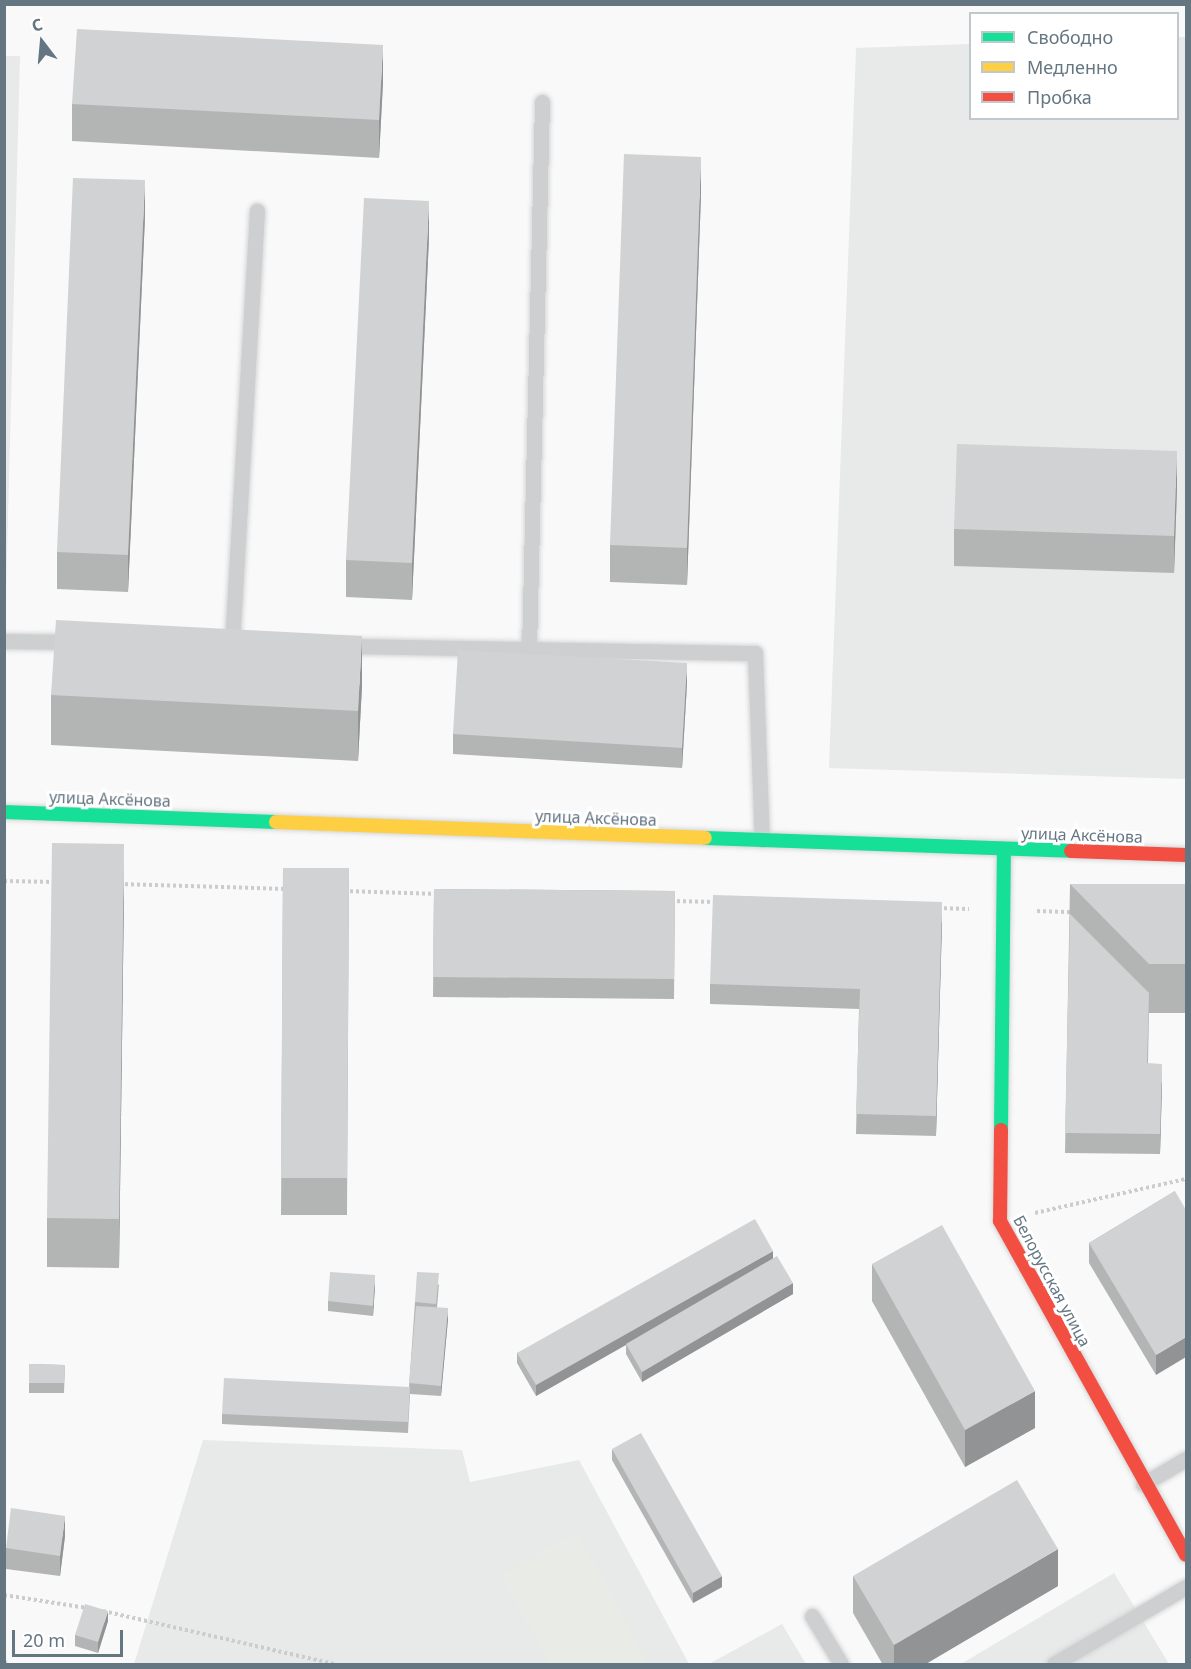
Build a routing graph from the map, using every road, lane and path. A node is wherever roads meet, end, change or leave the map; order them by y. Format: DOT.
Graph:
graph roads {
  1 [pos="542,102"];
  2 [pos="257,211"];
  3 [pos="4,640"];
  4 [pos="88,642"];
  5 [pos="232,644"];
  6 [pos="327,646"];
  7 [pos="529,650"];
  8 [pos="4,812"];
  9 [pos="762,840"];
  10 [pos="1005,849"];
  11 [pos="1186,855"];
  12 [pos="4,881"];
  13 [pos="64,883"];
  14 [pos="112,884"];
  15 [pos="290,889"];
  16 [pos="338,891"];
  17 [pos="445,894"];
  18 [pos="659,900"];
  19 [pos="730,902"];
  20 [pos="932,908"];
  21 [pos="1004,910"];
  22 [pos="1084,912"];
  23 [pos="1186,1179"];
  24 [pos="1000,1221"];
  25 [pos="1186,1459"];
  26 [pos="1143,1484"];
  27 [pos="1186,1555"];
  28 [pos="1186,1587"];
  29 [pos="4,1595"];
  30 [pos="812,1616"];
  31 [pos="335,1665"];
  32 [pos="841,1665"];
  33 [pos="1054,1665"];
  1 -- 7 [label="lane"];
  2 -- 5 [label="lane"];
  3 -- 4 [label="lane"];
  6 -- 7 [label="lane"];
  7 -- 9 [label="lane"];
  8 -- 9 [label="street, улица Аксёнова"];
  9 -- 10 [label="street, улица Аксёнова"];
  10 -- 11 [label="street, улица Аксёнова"];
  10 -- 21 [label="street, Белорусская улица"];
  12 -- 13 [label="path"];
  14 -- 15 [label="path"];
  16 -- 17 [label="path"];
  18 -- 19 [label="path"];
  20 -- 21 [label="path"];
  21 -- 22 [label="path"];
  21 -- 24 [label="street, Белорусская улица"];
  23 -- 24 [label="path"];
  24 -- 26 [label="street, Белорусская улица"];
  25 -- 26 [label="lane"];
  26 -- 27 [label="street, Белорусская улица"];
  28 -- 33 [label="lane"];
  29 -- 31 [label="path"];
  30 -- 32 [label="lane"];
}
